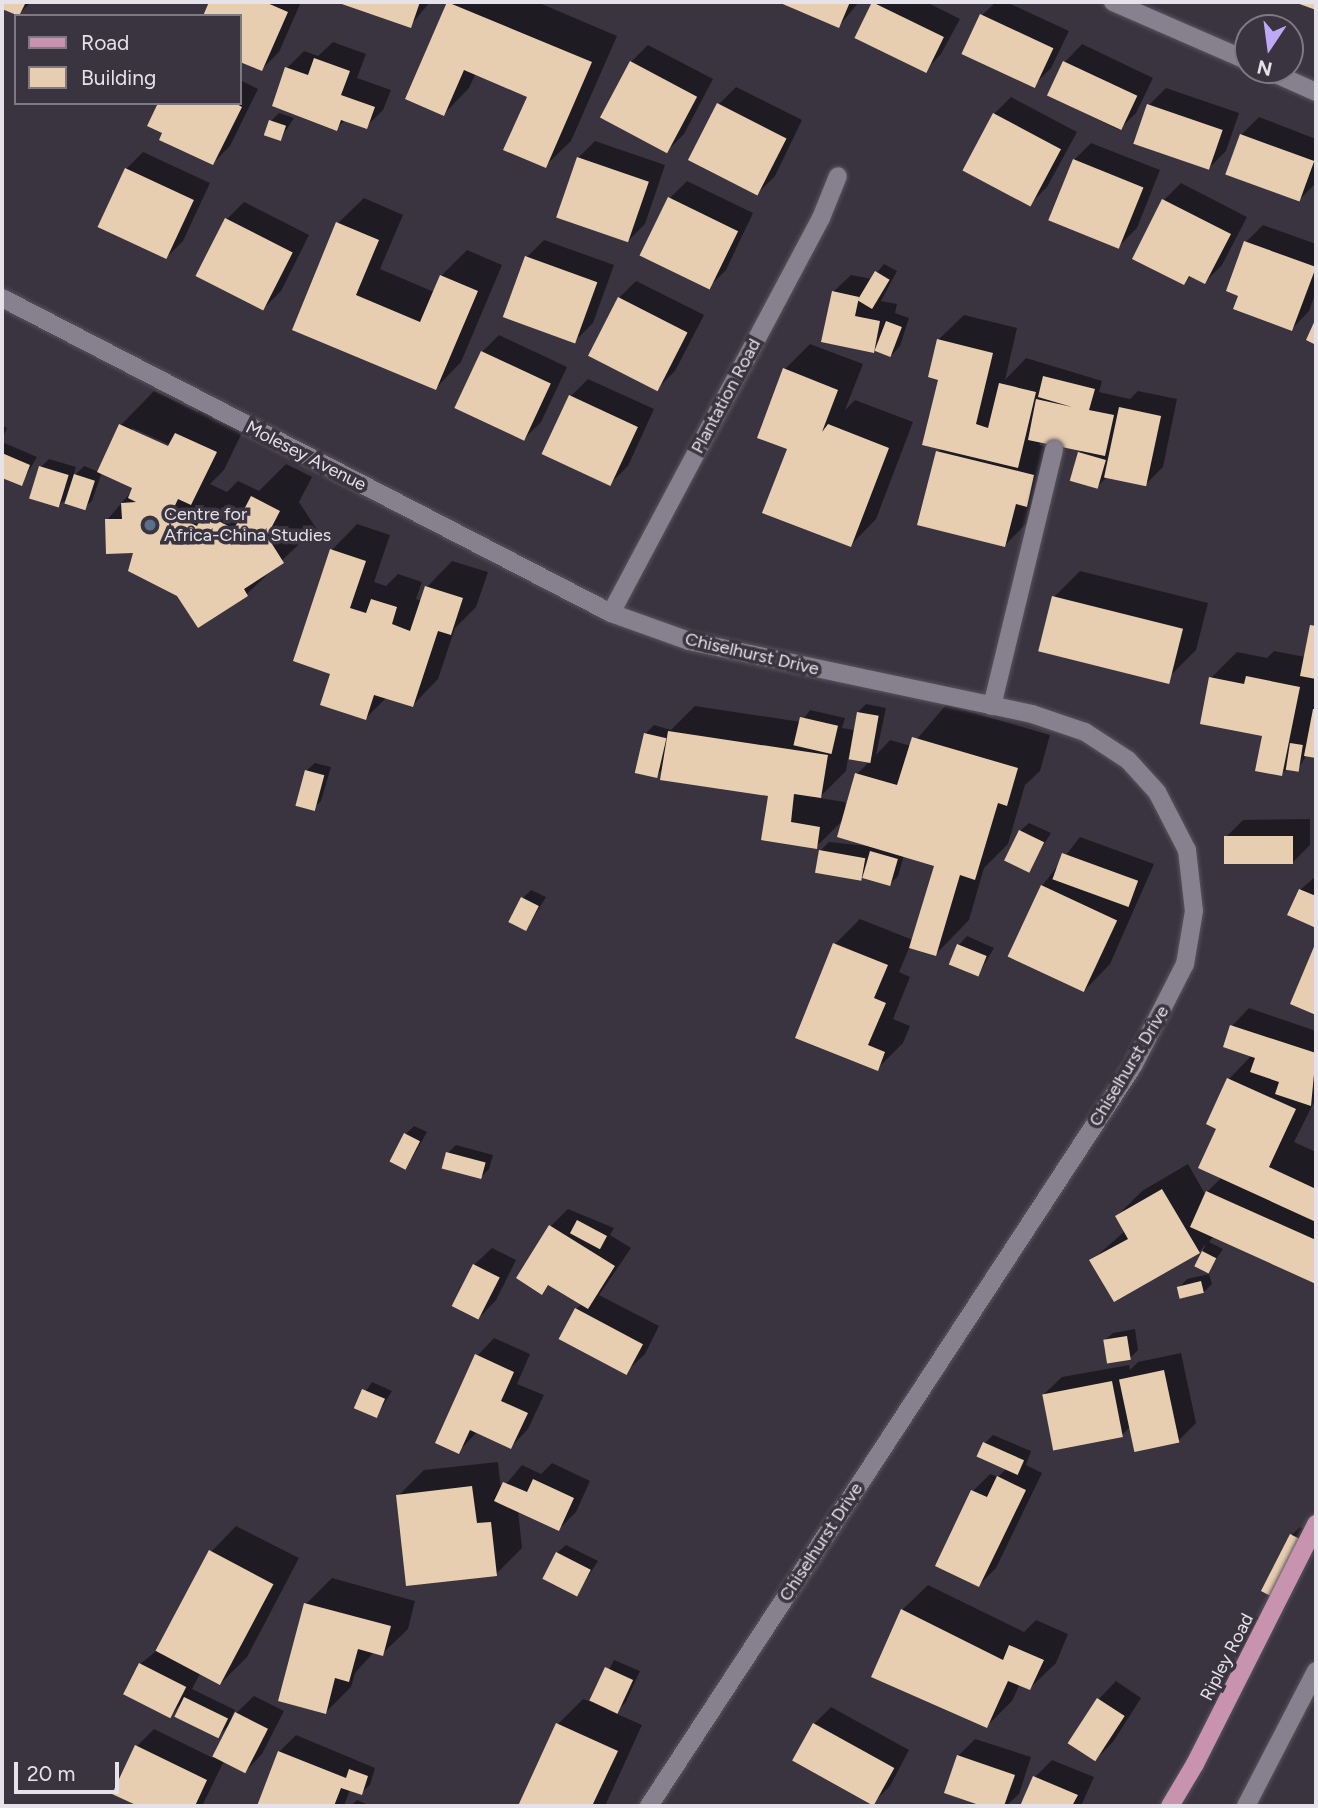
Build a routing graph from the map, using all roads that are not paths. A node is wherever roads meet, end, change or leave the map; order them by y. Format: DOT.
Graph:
graph roads {
  1 [pos="1114,2"];
  2 [pos="1234,55"];
  3 [pos="1298,84"];
  4 [pos="1316,92"];
  5 [pos="838,176"];
  6 [pos="2,298"];
  7 [pos="1054,449"];
  8 [pos="611,613"];
  9 [pos="992,706"];
  10 [pos="1316,1524"];
  11 [pos="1316,1671"];
  12 [pos="649,1806"];
  13 [pos="1170,1806"];
  14 [pos="1246,1806"];
  1 -- 2 [label="street"];
  3 -- 4 [label="street"];
  5 -- 8 [label="street, Plantation Road"];
  6 -- 8 [label="street, Molesey Avenue"];
  7 -- 9 [label="street"];
  8 -- 9 [label="street, Chiselhurst Drive"];
  9 -- 12 [label="street, Chiselhurst Drive"];
  10 -- 13 [label="main road, Ripley Road"];
  11 -- 14 [label="street"];
}
